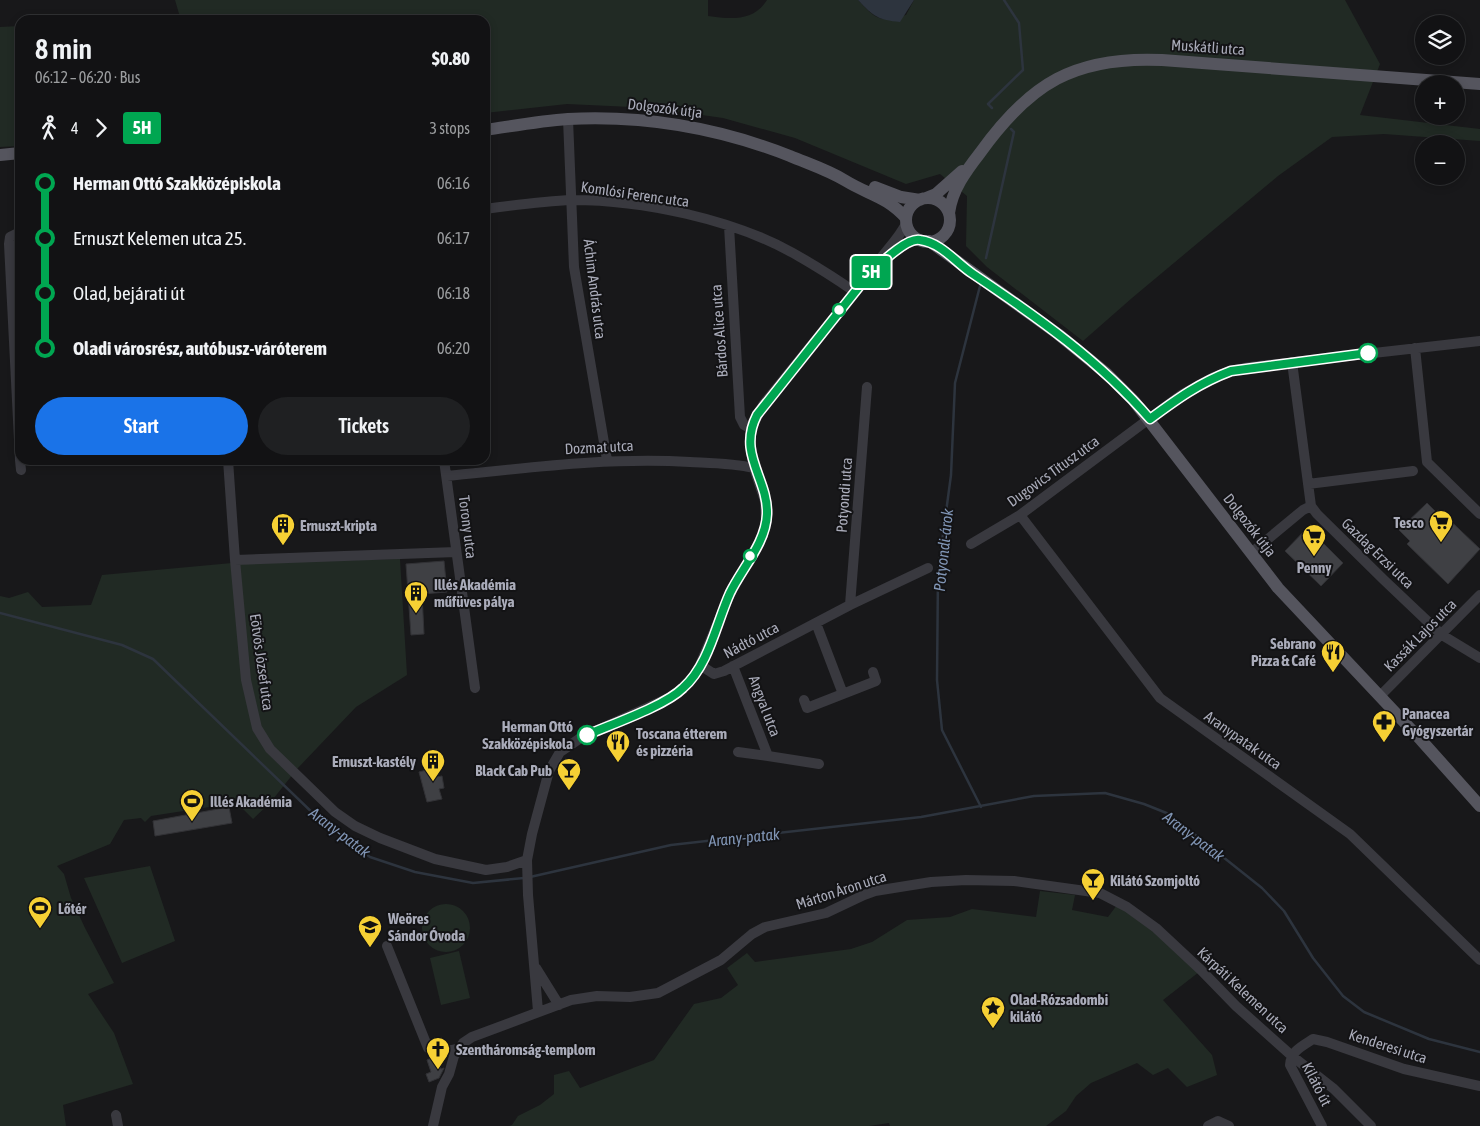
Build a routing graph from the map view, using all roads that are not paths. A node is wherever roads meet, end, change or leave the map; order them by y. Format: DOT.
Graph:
graph roads {
  1 [pos="1480,84"];
  2 [pos="568,119"];
  3 [pos="490,129"];
  4 [pos="15,154"];
  5 [pos="0,155"];
  6 [pos="972,163"];
  7 [pos="835,174"];
  8 [pos="923,199"];
  9 [pos="571,200"];
  10 [pos="490,208"];
  11 [pos="949,219"];
  12 [pos="906,220"];
  13 [pos="729,226"];
  14 [pos="15,235"];
  15 [pos="924,240"];
  16 [pos="870,273"];
  17 [pos="983,279"];
  18 [pos="855,292"];
  19 [pos="15,318"];
  20 [pos="1480,341"];
  21 [pos="1415,348"];
  22 [pos="1292,362"];
  23 [pos="867,387"];
  24 [pos="1150,419"];
  25 [pos="751,429"];
  26 [pos="607,460"];
  27 [pos="228,465"];
  28 [pos="445,465"];
  29 [pos="754,468"];
  30 [pos="1413,471"];
  31 [pos="446,476"];
  32 [pos="1308,484"];
  33 [pos="1312,506"];
  34 [pos="1480,514"];
  35 [pos="1020,515"];
  36 [pos="971,544"];
  37 [pos="456,552"];
  38 [pos="1251,553"];
  39 [pos="234,560"];
  40 [pos="928,568"];
  41 [pos="1480,595"];
  42 [pos="850,605"];
  43 [pos="816,623"];
  44 [pos="1442,635"];
  45 [pos="1480,658"];
  46 [pos="700,666"];
  47 [pos="733,666"];
  48 [pos="873,672"];
  49 [pos="475,688"];
  50 [pos="843,694"];
  51 [pos="1380,696"];
  52 [pos="804,700"];
  53 [pos="738,752"];
  54 [pos="768,756"];
  55 [pos="819,764"];
  56 [pos="1480,806"];
  57 [pos="527,863"];
  58 [pos="1085,890"];
  59 [pos="387,946"];
  60 [pos="1480,960"];
  61 [pos="534,964"];
  62 [pos="559,1005"];
  63 [pos="538,1011"];
  64 [pos="457,1050"];
  65 [pos="1292,1056"];
  66 [pos="1480,1086"];
  67 [pos="116,1115"];
  68 [pos="118,1126"];
  69 [pos="433,1126"];
  70 [pos="1208,1126"];
  71 [pos="1229,1126"];
  72 [pos="1322,1126"];
  73 [pos="1371,1126"];
  1 -- 6 [label="main road, Muskátli utca"];
  2 -- 3 [label="main road, Dolgozók útja"];
  2 -- 7 [label="main road, Dolgozók útja"];
  2 -- 9 [label="street, Áchim András utca"];
  4 -- 5 [label="main road"];
  6 -- 8 [label="main road, Muskátli utca"];
  6 -- 11 [label="main road, Muskátli utca"];
  7 -- 8 [label="main road, Dolgozók útja"];
  7 -- 12 [label="main road, Dolgozók útja"];
  8 -- 11 [label="main road"];
  8 -- 12 [label="main road"];
  9 -- 10 [label="street, Komlósi Ferenc utca"];
  9 -- 13 [label="street, Komlósi Ferenc utca"];
  9 -- 26 [label="street, Áchim András utca"];
  11 -- 15 [label="main road"];
  11 -- 17 [label="main road, Dolgozók útja"];
  12 -- 15 [label="main road"];
  12 -- 16 [label="street"];
  13 -- 18 [label="street, Komlósi Ferenc utca"];
  13 -- 25 [label="street, Bárdos Alice utca"];
  14 -- 19 [label="street"];
  15 -- 16 [label="street"];
  15 -- 17 [label="main road, Dolgozók útja"];
  16 -- 18 [label="street"];
  17 -- 24 [label="main road, Dolgozók útja"];
  18 -- 25 [label="street"];
  20 -- 21 [label="street, Dugovics Titusz utca"];
  21 -- 22 [label="street, Dugovics Titusz utca"];
  21 -- 34 [label="street"];
  22 -- 24 [label="street, Dugovics Titusz utca"];
  22 -- 32 [label="street"];
  23 -- 42 [label="street, Potyondi utca"];
  24 -- 35 [label="street, Dugovics Titusz utca"];
  24 -- 38 [label="main road, Dolgozók útja"];
  25 -- 29 [label="street"];
  26 -- 29 [label="street, Dozmat utca"];
  26 -- 31 [label="street, Dozmat utca"];
  27 -- 39 [label="street, Eötvös József utca"];
  28 -- 31 [label="street, Torony utca"];
  29 -- 46 [label="street"];
  30 -- 32 [label="street"];
  31 -- 37 [label="street, Torony utca"];
  32 -- 33 [label="street"];
  33 -- 38 [label="street"];
  33 -- 44 [label="street, Gazdag Erzsi utca"];
  35 -- 36 [label="street, Dugovics Titusz utca"];
  35 -- 60 [label="street, Aranypatak utca"];
  37 -- 39 [label="street"];
  37 -- 49 [label="street, Torony utca"];
  38 -- 51 [label="main road, Dolgozók útja"];
  39 -- 57 [label="street, Eötvös József utca"];
  40 -- 42 [label="street, Nádtó utca"];
  41 -- 44 [label="street, Kassák Lajos utca"];
  42 -- 43 [label="street, Nádtó utca"];
  43 -- 47 [label="street, Nádtó utca"];
  43 -- 50 [label="street"];
  44 -- 45 [label="street, Gazdag Erzsi utca"];
  44 -- 51 [label="street, Kassák Lajos utca"];
  46 -- 47 [label="street, Nádtó utca"];
  46 -- 57 [label="street"];
  47 -- 54 [label="street, Angyal utca"];
  48 -- 50 [label="street"];
  50 -- 52 [label="street"];
  51 -- 56 [label="main road, Dolgozók útja"];
  53 -- 54 [label="street, Angyal utca"];
  54 -- 55 [label="street, Angyal utca"];
  57 -- 61 [label="street"];
  58 -- 62 [label="street, Márton Áron utca"];
  58 -- 65 [label="street, Kárpáti Kelemen utca"];
  59 -- 64 [label="street"];
  61 -- 62 [label="street"];
  61 -- 63 [label="street"];
  62 -- 63 [label="street, Márton Áron utca"];
  63 -- 64 [label="street, Márton Áron utca"];
  64 -- 69 [label="street"];
  65 -- 66 [label="street, Kenderesi utca"];
  65 -- 72 [label="street, Kilátó út"];
  65 -- 73 [label="street, Kárpáti Kelemen utca"];
  67 -- 68 [label="street"];
  70 -- 71 [label="street"];
}
